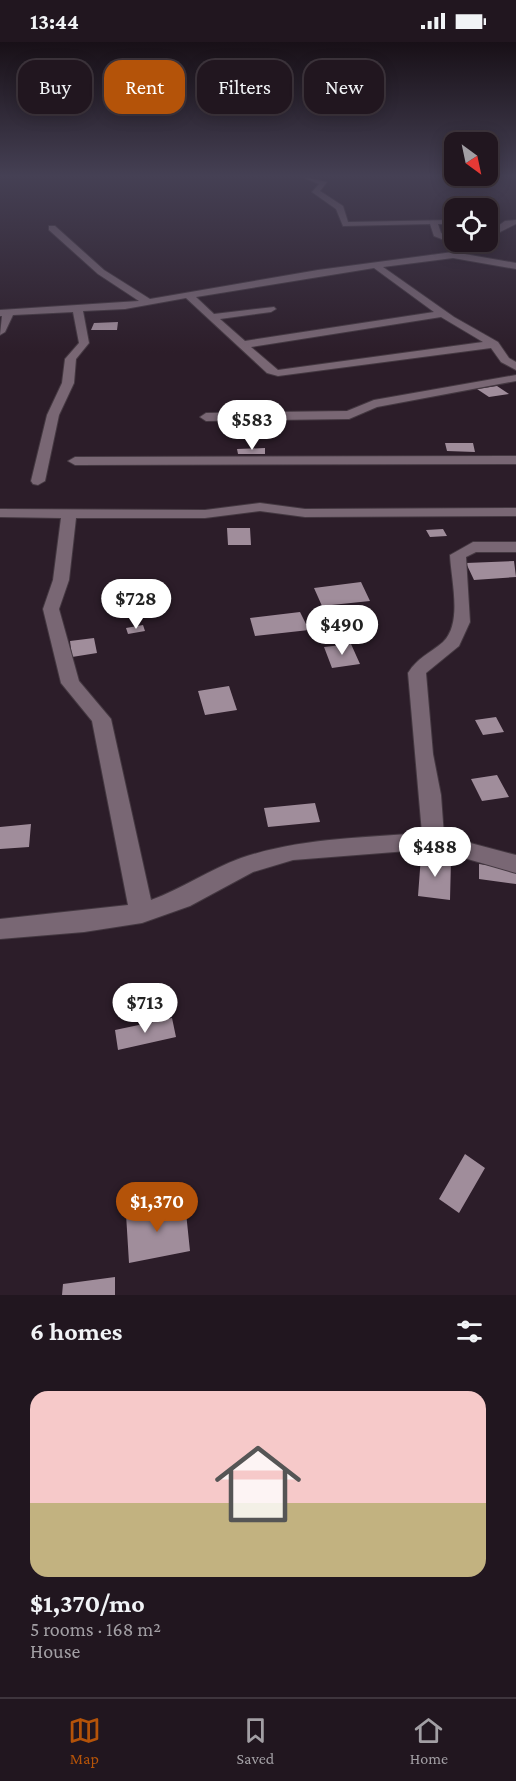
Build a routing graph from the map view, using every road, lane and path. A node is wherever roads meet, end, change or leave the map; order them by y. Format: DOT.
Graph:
graph roads {
  1 [pos="60,235"];
  2 [pos="460,252"];
  3 [pos="453,255"];
  4 [pos="375,265"];
  5 [pos="516,266"];
  6 [pos="187,294"];
  7 [pos="148,302"];
  8 [pos="271,309"];
  9 [pos="78,310"];
  10 [pos="4,313"];
  11 [pos="443,314"];
  12 [pos="211,317"];
  13 [pos="0,332"];
  14 [pos="494,344"];
  15 [pos="242,345"];
  16 [pos="516,367"];
  17 [pos="516,378"];
  18 [pos="206,417"];
  19 [pos="516,460"];
  20 [pos="75,461"];
  21 [pos="38,481"];
  22 [pos="516,512"];
  23 [pos="0,513"];
  24 [pos="69,514"];
  25 [pos="516,547"];
  26 [pos="433,841"];
  27 [pos="516,864"];
  28 [pos="142,913"];
  29 [pos="0,929"];
  1 -- 7 [label="street"];
  2 -- 3 [label="street"];
  3 -- 4 [label="street"];
  3 -- 5 [label="street"];
  4 -- 6 [label="street"];
  4 -- 11 [label="street"];
  6 -- 7 [label="street"];
  6 -- 12 [label="street"];
  7 -- 9 [label="street"];
  8 -- 12 [label="street"];
  9 -- 10 [label="street"];
  9 -- 21 [label="street"];
  10 -- 13 [label="street"];
  11 -- 14 [label="street"];
  11 -- 15 [label="street"];
  12 -- 15 [label="street"];
  14 -- 15 [label="street"];
  14 -- 16 [label="street"];
  17 -- 18 [label="street"];
  19 -- 20 [label="street"];
  22 -- 24 [label="street"];
  23 -- 24 [label="street"];
  24 -- 28 [label="street"];
  25 -- 26 [label="street"];
  26 -- 27 [label="street"];
  26 -- 28 [label="street"];
  28 -- 29 [label="street"];
}
